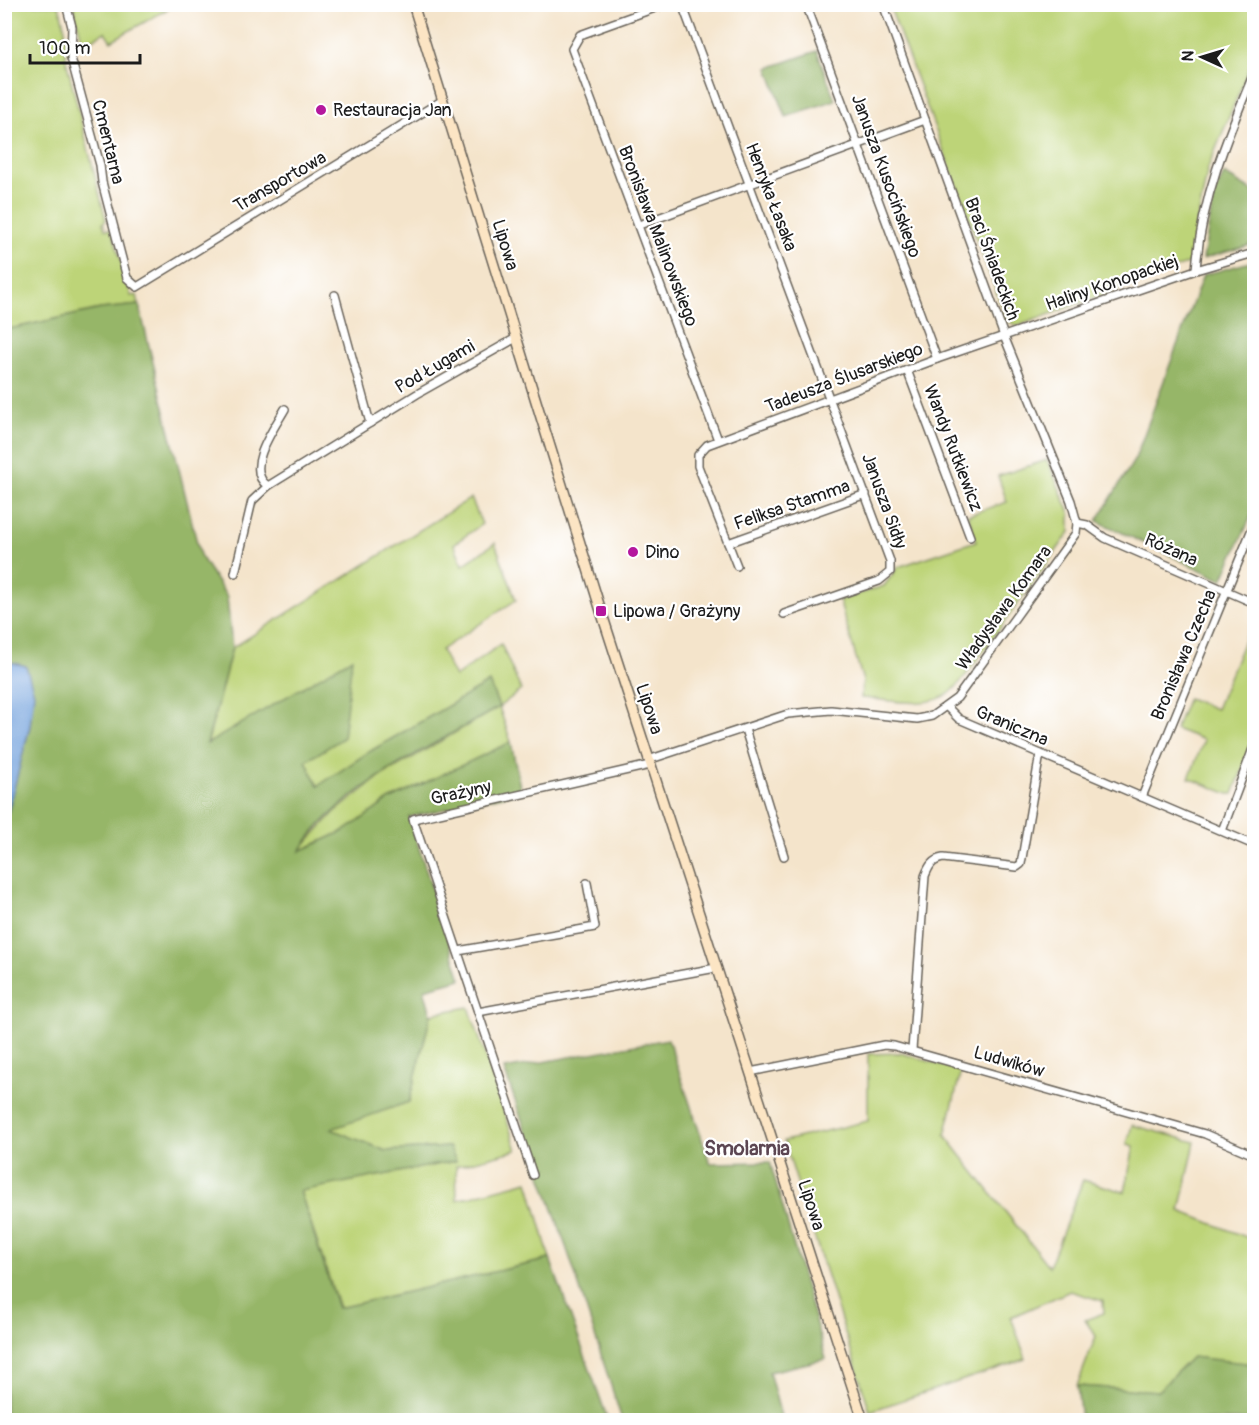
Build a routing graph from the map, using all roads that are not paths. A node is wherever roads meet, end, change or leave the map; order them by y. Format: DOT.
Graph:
graph roads {
  1 [pos="66,4"];
  2 [pos="413,4"];
  3 [pos="666,4"];
  4 [pos="682,4"];
  5 [pos="806,4"];
  6 [pos="883,4"];
  7 [pos="1254,73"];
  8 [pos="443,100"];
  9 [pos="925,120"];
  10 [pos="859,143"];
  11 [pos="751,184"];
  12 [pos="639,225"];
  13 [pos="1254,253"];
  14 [pos="1196,270"];
  15 [pos="132,285"];
  16 [pos="335,295"];
  17 [pos="1004,336"];
  18 [pos="516,338"];
  19 [pos="937,359"];
  20 [pos="907,370"];
  21 [pos="832,400"];
  22 [pos="285,409"];
  23 [pos="370,423"];
  24 [pos="718,440"];
  25 [pos="698,455"];
  26 [pos="268,486"];
  27 [pos="866,494"];
  28 [pos="1077,523"];
  29 [pos="1254,524"];
  30 [pos="970,537"];
  31 [pos="728,543"];
  32 [pos="737,566"];
  33 [pos="235,573"];
  34 [pos="1227,591"];
  35 [pos="1254,603"];
  36 [pos="784,614"];
  37 [pos="947,707"];
  38 [pos="745,729"];
  39 [pos="1254,746"];
  40 [pos="1040,754"];
  41 [pos="649,763"];
  42 [pos="1142,797"];
  43 [pos="1222,831"];
  44 [pos="1254,845"];
  45 [pos="784,856"];
  46 [pos="587,883"];
  47 [pos="458,951"];
  48 [pos="716,968"];
  49 [pos="478,1012"];
  50 [pos="912,1050"];
  51 [pos="750,1072"];
  52 [pos="1254,1155"];
  53 [pos="533,1175"];
  54 [pos="863,1420"];
  1 -- 15 [label="street, Cmentarna"];
  2 -- 8 [label="main road, Lipowa"];
  3 -- 12 [label="street, Bronisława Malinowskiego"];
  4 -- 11 [label="street, Henryka Łasaka"];
  5 -- 10 [label="street, Janusza Kusocińskiego"];
  6 -- 9 [label="street, Braci Śniadeckich"];
  7 -- 14 [label="street"];
  8 -- 15 [label="street, Transportowa"];
  8 -- 18 [label="main road, Lipowa"];
  9 -- 10 [label="street"];
  9 -- 17 [label="street, Braci Śniadeckich"];
  10 -- 11 [label="street"];
  10 -- 19 [label="street, Janusza Kusocińskiego"];
  11 -- 12 [label="street"];
  11 -- 21 [label="street, Henryka Łasaka"];
  12 -- 24 [label="street, Bronisława Malinowskiego"];
  13 -- 14 [label="street, Haliny Konopackiej"];
  14 -- 17 [label="street, Haliny Konopackiej"];
  16 -- 23 [label="street"];
  17 -- 19 [label="street, Tadeusza Ślusarskiego"];
  17 -- 28 [label="street, Braci Śniadeckich"];
  18 -- 23 [label="street, Pod Ługami"];
  18 -- 41 [label="main road, Lipowa"];
  19 -- 20 [label="street, Tadeusza Ślusarskiego"];
  20 -- 21 [label="street, Tadeusza Ślusarskiego"];
  20 -- 30 [label="street, Wandy Rutkiewicz"];
  21 -- 24 [label="street, Tadeusza Ślusarskiego"];
  21 -- 27 [label="street, Janusza Sidły"];
  22 -- 26 [label="street"];
  23 -- 26 [label="street, Pod Ługami"];
  24 -- 25 [label="street, Tadeusza Ślusarskiego"];
  25 -- 31 [label="street, Feliksa Stamma"];
  26 -- 33 [label="street, Pod Ługami"];
  27 -- 31 [label="street, Feliksa Stamma"];
  27 -- 36 [label="street, Janusza Sidły"];
  28 -- 34 [label="street, Różana"];
  28 -- 37 [label="street, Władysława Komara"];
  29 -- 34 [label="street, Bronisława Czecha"];
  31 -- 32 [label="street, Feliksa Stamma"];
  34 -- 35 [label="street, Różana"];
  34 -- 42 [label="street, Bronisława Czecha"];
  37 -- 38 [label="street"];
  37 -- 40 [label="street, Graniczna"];
  38 -- 41 [label="street"];
  38 -- 45 [label="street"];
  39 -- 43 [label="street"];
  40 -- 42 [label="street, Graniczna"];
  40 -- 50 [label="street"];
  41 -- 47 [label="street, Grażyny"];
  41 -- 48 [label="main road, Lipowa"];
  42 -- 43 [label="street, Graniczna"];
  43 -- 44 [label="street, Graniczna"];
  46 -- 47 [label="street"];
  47 -- 49 [label="street, Grażyny"];
  48 -- 49 [label="street"];
  48 -- 51 [label="main road, Lipowa"];
  49 -- 53 [label="street, Grażyny"];
  50 -- 51 [label="street, Ludwików"];
  50 -- 52 [label="street, Ludwików"];
  51 -- 54 [label="main road, Lipowa"];
}
